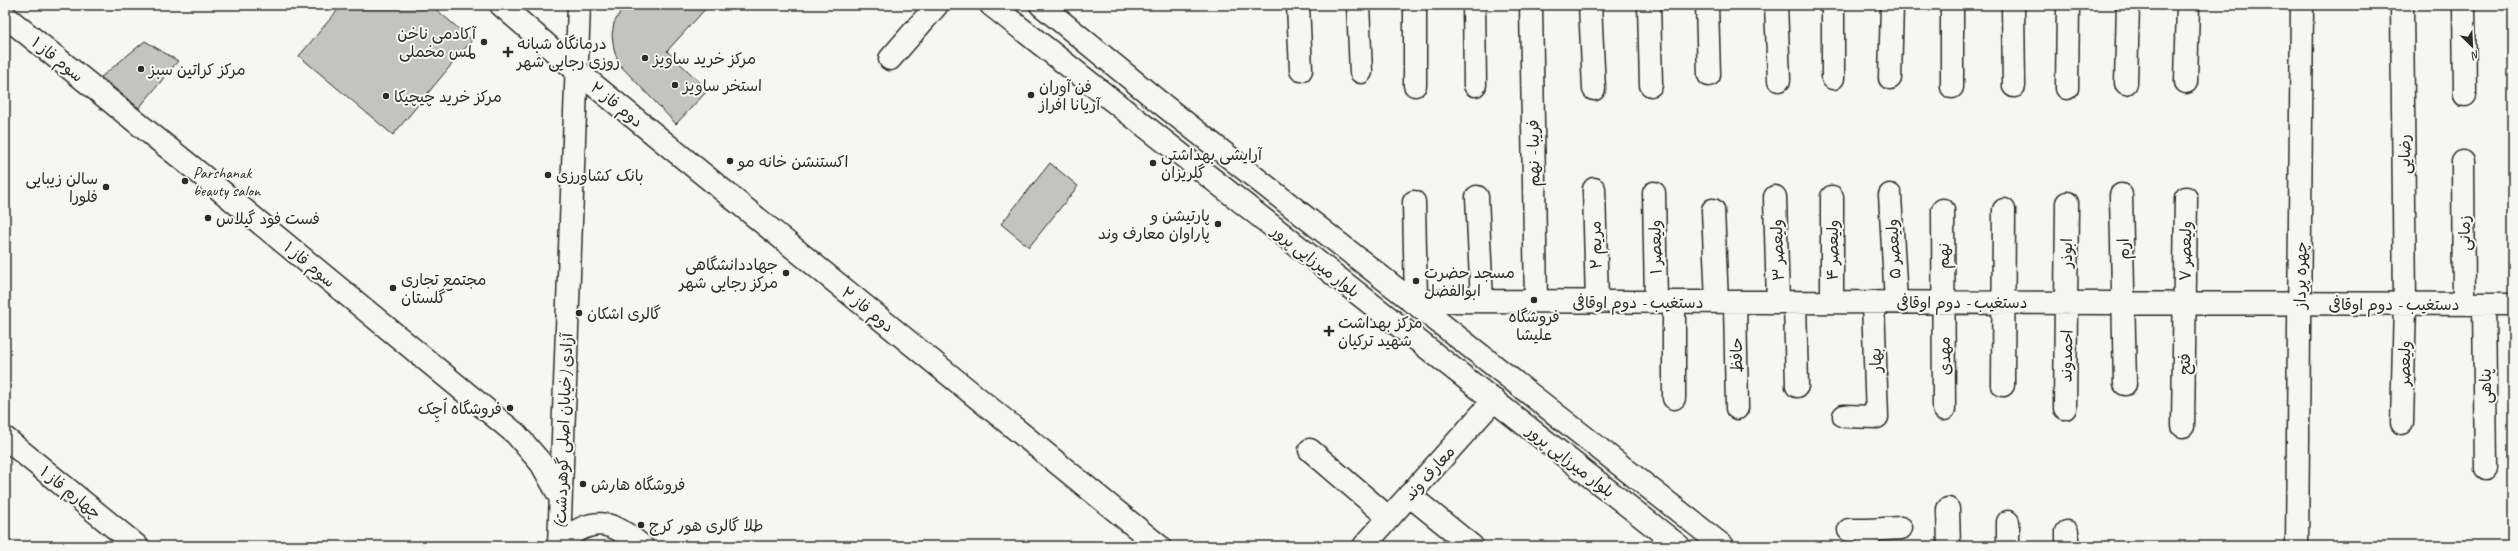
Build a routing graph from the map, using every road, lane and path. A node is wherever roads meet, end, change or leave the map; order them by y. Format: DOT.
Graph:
graph roads {
  1 [pos="501,5"];
  2 [pos="579,5"];
  3 [pos="937,5"];
  4 [pos="991,5"];
  5 [pos="1041,5"];
  6 [pos="1298,5"];
  7 [pos="1358,5"];
  8 [pos="1415,5"];
  9 [pos="1474,5"];
  10 [pos="1531,5"];
  11 [pos="1590,5"];
  12 [pos="1649,5"];
  13 [pos="1707,5"];
  14 [pos="1776,5"];
  15 [pos="1833,5"];
  16 [pos="1892,5"];
  17 [pos="1952,5"];
  18 [pos="2013,5"];
  19 [pos="2068,5"];
  20 [pos="2128,5"];
  21 [pos="2188,5"];
  22 [pos="2302,5"];
  23 [pos="2402,5"];
  24 [pos="2464,5"];
  25 [pos="5,16"];
  26 [pos="890,59"];
  27 [pos="1301,70"];
  28 [pos="578,72"];
  29 [pos="1361,72"];
  30 [pos="1709,75"];
  31 [pos="1832,78"];
  32 [pos="1890,78"];
  33 [pos="1779,80"];
  34 [pos="2126,82"];
  35 [pos="2186,82"];
  36 [pos="1415,85"];
  37 [pos="1475,85"];
  38 [pos="1651,85"];
  39 [pos="2014,86"];
  40 [pos="1952,87"];
  41 [pos="2067,88"];
  42 [pos="1594,89"];
  43 [pos="2465,95"];
  44 [pos="2463,162"];
  45 [pos="1594,189"];
  46 [pos="1654,192"];
  47 [pos="1890,195"];
  48 [pos="2122,195"];
  49 [pos="1477,197"];
  50 [pos="1775,197"];
  51 [pos="1832,197"];
  52 [pos="2186,198"];
  53 [pos="1414,202"];
  54 [pos="2067,203"];
  55 [pos="1713,210"];
  56 [pos="1943,210"];
  57 [pos="2004,210"];
  58 [pos="1413,301"];
  59 [pos="1482,301"];
  60 [pos="1536,301"];
  61 [pos="1597,302"];
  62 [pos="1665,302"];
  63 [pos="1726,302"];
  64 [pos="1787,302"];
  65 [pos="1832,302"];
  66 [pos="1873,302"];
  67 [pos="1896,302"];
  68 [pos="1943,302"];
  69 [pos="2003,303"];
  70 [pos="2066,303"];
  71 [pos="2125,303"];
  72 [pos="2185,303"];
  73 [pos="2299,303"];
  74 [pos="2405,304"];
  75 [pos="2474,304"];
  76 [pos="2513,304"];
  77 [pos="2126,384"];
  78 [pos="2003,385"];
  79 [pos="1798,386"];
  80 [pos="1674,398"];
  81 [pos="1494,400"];
  82 [pos="1737,408"];
  83 [pos="2065,408"];
  84 [pos="1944,409"];
  85 [pos="1844,416"];
  86 [pos="2402,423"];
  87 [pos="2183,426"];
  88 [pos="5,438"];
  89 [pos="1310,450"];
  90 [pos="2486,468"];
  91 [pos="1409,495"];
  92 [pos="560,497"];
  93 [pos="1948,509"];
  94 [pos="1389,518"];
  95 [pos="2008,522"];
  96 [pos="1901,528"];
  97 [pos="1862,535"];
  98 [pos="559,545"];
  99 [pos="137,546"];
  100 [pos="642,546"];
  101 [pos="1159,546"];
  102 [pos="1364,546"];
  103 [pos="1472,546"];
  104 [pos="1680,546"];
  105 [pos="1723,546"];
  106 [pos="1949,546"];
  107 [pos="2008,546"];
  108 [pos="2297,546"];
  1 -- 28 [label="street, دوم فاز ۲"];
  2 -- 28 [label="street, آزادی (خیابان اصلی گوهردشت)"];
  3 -- 26 [label="street"];
  4 -- 81 [label="street, بلوار میرزایی پرور"];
  5 -- 58 [label="street, بلوار میرزایی پرور"];
  6 -- 27 [label="street"];
  7 -- 29 [label="street"];
  8 -- 36 [label="street"];
  9 -- 37 [label="street"];
  10 -- 60 [label="street, فریبا - نهم"];
  11 -- 42 [label="street"];
  12 -- 38 [label="street"];
  13 -- 30 [label="street"];
  14 -- 33 [label="street"];
  15 -- 31 [label="street"];
  16 -- 32 [label="street"];
  17 -- 40 [label="street"];
  18 -- 39 [label="street"];
  19 -- 41 [label="street"];
  20 -- 34 [label="street"];
  21 -- 35 [label="street"];
  22 -- 73 [label="street, چهره پرداز"];
  23 -- 74 [label="street, رضایی"];
  24 -- 43 [label="street"];
  25 -- 92 [label="street, سوم فاز ۱"];
  28 -- 92 [label="street, آزادی (خیابان اصلی گوهردشت)"];
  28 -- 101 [label="street, دوم فاز ۲"];
  44 -- 75 [label="street, زمانی"];
  45 -- 61 [label="street, مریم ۲"];
  46 -- 62 [label="street, ولیعصر ۱"];
  47 -- 67 [label="street, ولیعصر ۵"];
  48 -- 71 [label="street, ارم"];
  49 -- 59 [label="street"];
  50 -- 64 [label="street, ولیعصر ۳"];
  51 -- 65 [label="street, ولیعصر ۴"];
  52 -- 72 [label="street, ولیعصر ۷"];
  53 -- 58 [label="street"];
  54 -- 70 [label="street, ابوذر"];
  55 -- 63 [label="street, حافظ"];
  56 -- 68 [label="street, نهم"];
  57 -- 69 [label="street"];
  58 -- 59 [label="street, دستغیب - دوم اوقافی"];
  58 -- 105 [label="street, بلوار میرزایی پرور"];
  59 -- 60 [label="street, دستغیب - دوم اوقافی"];
  60 -- 61 [label="street, دستغیب - دوم اوقافی"];
  61 -- 62 [label="street, دستغیب - دوم اوقافی"];
  62 -- 63 [label="street, دستغیب - دوم اوقافی"];
  62 -- 80 [label="street, ولیعصر ۱"];
  63 -- 64 [label="street, دستغیب - دوم اوقافی"];
  63 -- 82 [label="street, حافظ"];
  64 -- 65 [label="street, دستغیب - دوم اوقافی"];
  64 -- 79 [label="street, ولیعصر ۳"];
  65 -- 66 [label="street, دستغیب - دوم اوقافی"];
  66 -- 67 [label="street, دستغیب - دوم اوقافی"];
  66 -- 85 [label="street, بهار"];
  67 -- 68 [label="street, دستغیب - دوم اوقافی"];
  68 -- 69 [label="street, دستغیب - دوم اوقافی"];
  68 -- 84 [label="street, مهدی"];
  69 -- 70 [label="street, دستغیب - دوم اوقافی"];
  69 -- 78 [label="street"];
  70 -- 71 [label="street, دستغیب - دوم اوقافی"];
  70 -- 83 [label="street, احمدوند"];
  71 -- 72 [label="street, دستغیب - دوم اوقافی"];
  71 -- 77 [label="street, ارم"];
  72 -- 73 [label="street, دستغیب - دوم اوقافی"];
  72 -- 87 [label="street, فتح"];
  73 -- 74 [label="street, دستغیب - دوم اوقافی"];
  73 -- 108 [label="street, چهره پرداز"];
  74 -- 75 [label="street, دستغیب - دوم اوقافی"];
  74 -- 86 [label="street, ولیعصر"];
  75 -- 76 [label="street, دستغیب - دوم اوقافی"];
  75 -- 90 [label="street, پناهی"];
  81 -- 91 [label="street, معارف وند"];
  81 -- 104 [label="street, بلوار میرزایی پرور"];
  88 -- 99 [label="street, چهارم فاز ۱"];
  89 -- 94 [label="street"];
  91 -- 94 [label="street, معارف وند"];
  91 -- 103 [label="street"];
  92 -- 98 [label="street, آزادی (خیابان اصلی گوهردشت)"];
  93 -- 106 [label="street"];
  94 -- 102 [label="street, معارف وند"];
  95 -- 107 [label="street"];
  96 -- 97 [label="street"];
  98 -- 100 [label="street"];
}
